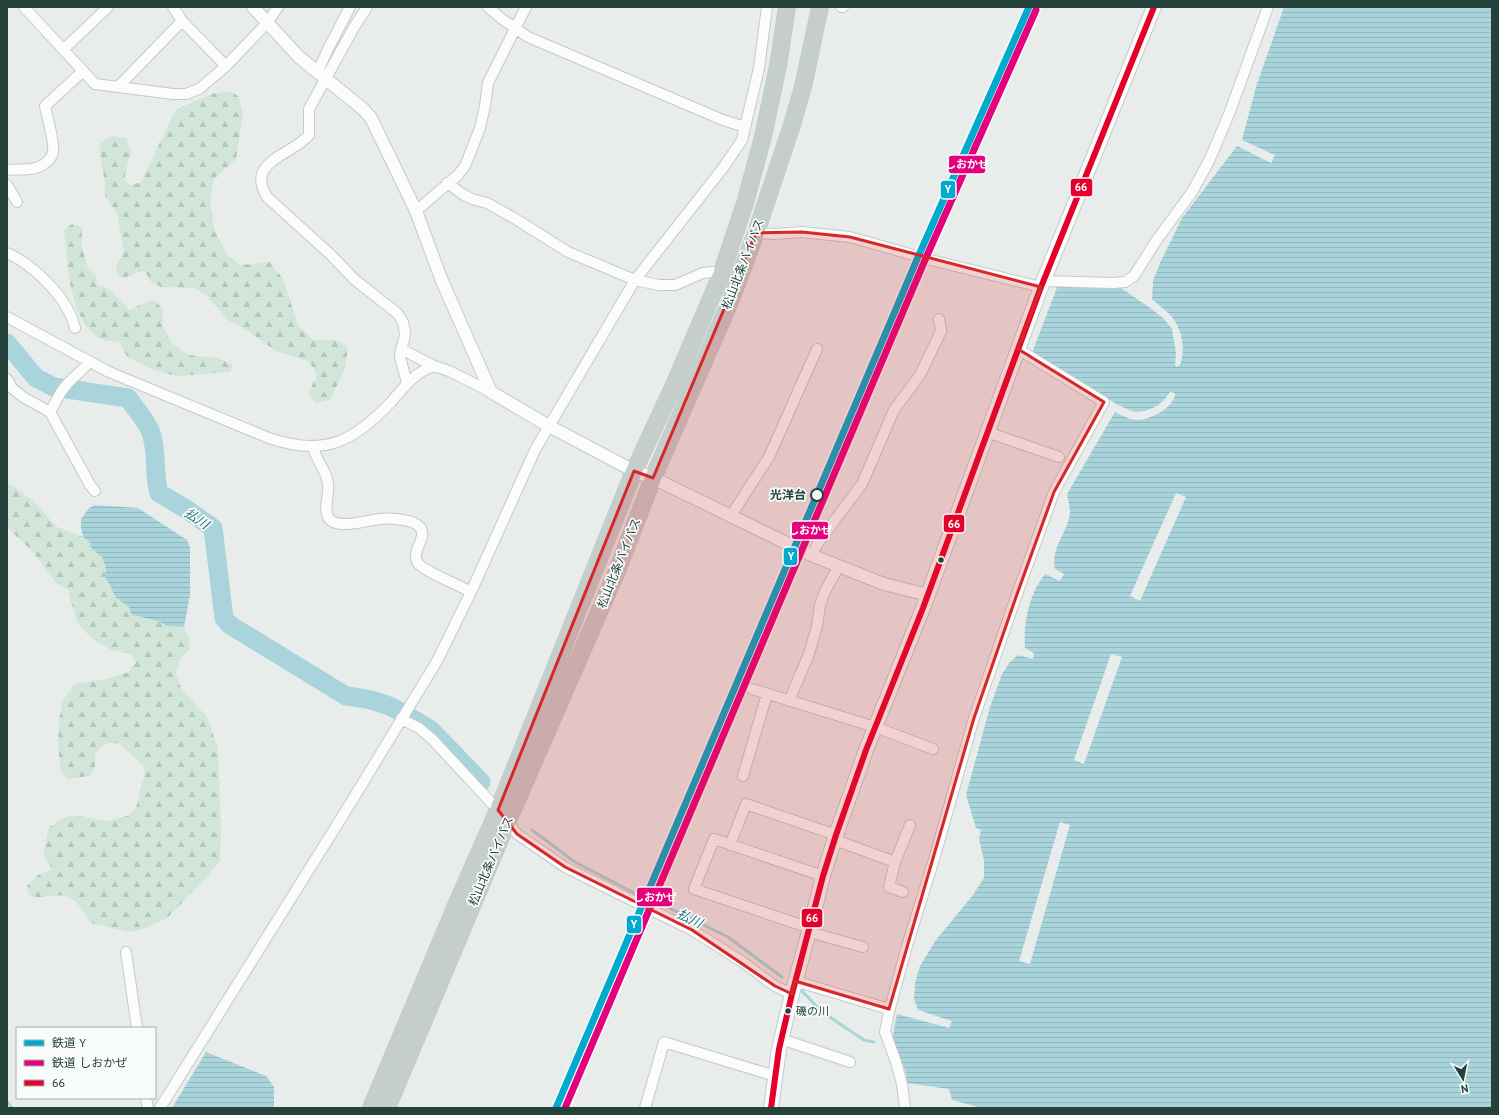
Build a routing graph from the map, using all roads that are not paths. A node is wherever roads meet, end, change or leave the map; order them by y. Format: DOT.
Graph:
graph roads {
  1 [pos="24,7"];
  2 [pos="108,7"];
  3 [pos="173,7"];
  4 [pos="253,7"];
  5 [pos="278,7"];
  6 [pos="350,7"];
  7 [pos="367,7"];
  8 [pos="488,7"];
  9 [pos="526,7"];
  10 [pos="767,7"];
  11 [pos="787,7"];
  12 [pos="820,7"];
  13 [pos="1154,7"];
  14 [pos="1268,7"];
  15 [pos="182,21"];
  16 [pos="267,23"];
  17 [pos="516,27"];
  18 [pos="64,49"];
  19 [pos="226,66"];
  20 [pos="83,71"];
  21 [pos="321,76"];
  22 [pos="118,87"];
  23 [pos="745,127"];
  24 [pos="742,140"];
  25 [pos="761,146"];
  26 [pos="7,170"];
  27 [pos="447,183"];
  28 [pos="7,185"];
  29 [pos="16,202"];
  30 [pos="416,211"];
  31 [pos="756,233"];
  32 [pos="7,252"];
  33 [pos="721,275"];
  34 [pos="635,280"];
  35 [pos="1043,284"];
  36 [pos="7,317"];
  37 [pos="939,319"];
  38 [pos="76,328"];
  39 [pos="401,349"];
  40 [pos="817,349"];
  41 [pos="1018,350"];
  42 [pos="90,362"];
  43 [pos="434,366"];
  44 [pos="8,383"];
  45 [pos="407,384"];
  46 [pos="491,392"];
  47 [pos="50,412"];
  48 [pos="549,426"];
  49 [pos="987,432"];
  50 [pos="313,447"];
  51 [pos="1059,457"];
  52 [pos="634,471"];
  53 [pos="653,478"];
  54 [pos="95,491"];
  55 [pos="730,516"];
  56 [pos="811,555"];
  57 [pos="839,566"];
  58 [pos="471,592"];
  59 [pos="928,595"];
  60 [pos="752,689"];
  61 [pos="767,694"];
  62 [pos="789,701"];
  63 [pos="401,720"];
  64 [pos="875,727"];
  65 [pos="933,749"];
  66 [pos="743,776"];
  67 [pos="502,816"];
  68 [pos="910,824"];
  69 [pos="835,837"];
  70 [pos="730,845"];
  71 [pos="895,862"];
  72 [pos="823,876"];
  73 [pos="903,892"];
  74 [pos="810,930"];
  75 [pos="863,947"];
  76 [pos="126,952"];
  77 [pos="794,987"];
  78 [pos="889,1010"];
  79 [pos="137,1027"];
  80 [pos="781,1039"];
  81 [pos="850,1062"];
  82 [pos="775,1076"];
  83 [pos="160,1108"];
  84 [pos="371,1108"];
  85 [pos="387,1108"];
  86 [pos="645,1108"];
  87 [pos="771,1108"];
  88 [pos="905,1108"];
  1 -- 18 [label="street"];
  2 -- 18 [label="street"];
  3 -- 15 [label="street"];
  4 -- 16 [label="street"];
  5 -- 16 [label="street"];
  6 -- 21 [label="street"];
  7 -- 21 [label="street"];
  8 -- 17 [label="street"];
  9 -- 17 [label="street"];
  10 -- 23 [label="street"];
  11 -- 25 [label="highway, 松山北条バイパス"];
  12 -- 31 [label="highway, 松山北条バイパス"];
  13 -- 35 [label="main road"];
  14 -- 35 [label="street"];
  15 -- 19 [label="street"];
  15 -- 22 [label="street"];
  16 -- 19 [label="street"];
  16 -- 21 [label="street"];
  17 -- 23 [label="street"];
  17 -- 27 [label="street"];
  18 -- 20 [label="street"];
  19 -- 22 [label="street"];
  20 -- 22 [label="street"];
  20 -- 26 [label="street"];
  21 -- 30 [label="street"];
  21 -- 39 [label="street"];
  23 -- 24 [label="street"];
  24 -- 25 [label="street"];
  24 -- 34 [label="street"];
  25 -- 33 [label="highway, 松山北条バイパス"];
  27 -- 30 [label="street"];
  27 -- 34 [label="street"];
  28 -- 29 [label="street"];
  30 -- 46 [label="street"];
  31 -- 35 [label="street"];
  31 -- 53 [label="highway, 松山北条バイパス"];
  32 -- 38 [label="street"];
  33 -- 34 [label="street"];
  33 -- 52 [label="highway, 松山北条バイパス"];
  34 -- 48 [label="street"];
  35 -- 41 [label="main road"];
  36 -- 42 [label="street"];
  37 -- 56 [label="street"];
  39 -- 43 [label="street"];
  39 -- 45 [label="street"];
  40 -- 55 [label="street"];
  41 -- 49 [label="main road"];
  41 -- 78 [label="street"];
  42 -- 47 [label="street"];
  42 -- 50 [label="street"];
  43 -- 45 [label="street"];
  43 -- 46 [label="street"];
  44 -- 47 [label="street"];
  45 -- 50 [label="street"];
  46 -- 48 [label="street"];
  47 -- 54 [label="street"];
  48 -- 52 [label="street"];
  48 -- 58 [label="street"];
  49 -- 51 [label="street"];
  49 -- 59 [label="main road"];
  50 -- 58 [label="street"];
  52 -- 53 [label="street"];
  52 -- 67 [label="highway, 松山北条バイパス"];
  53 -- 55 [label="street"];
  53 -- 67 [label="highway, 松山北条バイパス"];
  55 -- 56 [label="street"];
  56 -- 57 [label="street"];
  57 -- 59 [label="street"];
  57 -- 62 [label="street"];
  58 -- 63 [label="street"];
  59 -- 64 [label="main road"];
  60 -- 61 [label="street"];
  61 -- 62 [label="street"];
  61 -- 66 [label="street"];
  62 -- 64 [label="street"];
  63 -- 67 [label="street"];
  63 -- 83 [label="street"];
  64 -- 65 [label="street"];
  64 -- 69 [label="main road"];
  67 -- 77 [label="street"];
  67 -- 84 [label="highway, 松山北条バイパス"];
  67 -- 85 [label="highway, 松山北条バイパス"];
  68 -- 71 [label="street"];
  69 -- 70 [label="street"];
  69 -- 71 [label="street"];
  69 -- 72 [label="main road"];
  70 -- 72 [label="street"];
  70 -- 74 [label="street"];
  71 -- 73 [label="street"];
  72 -- 74 [label="main road"];
  74 -- 75 [label="street"];
  74 -- 77 [label="main road"];
  76 -- 79 [label="street"];
  77 -- 78 [label="street"];
  77 -- 80 [label="main road"];
  78 -- 88 [label="street"];
  80 -- 81 [label="street"];
  80 -- 82 [label="main road"];
  82 -- 86 [label="street"];
  82 -- 87 [label="main road"];
}
